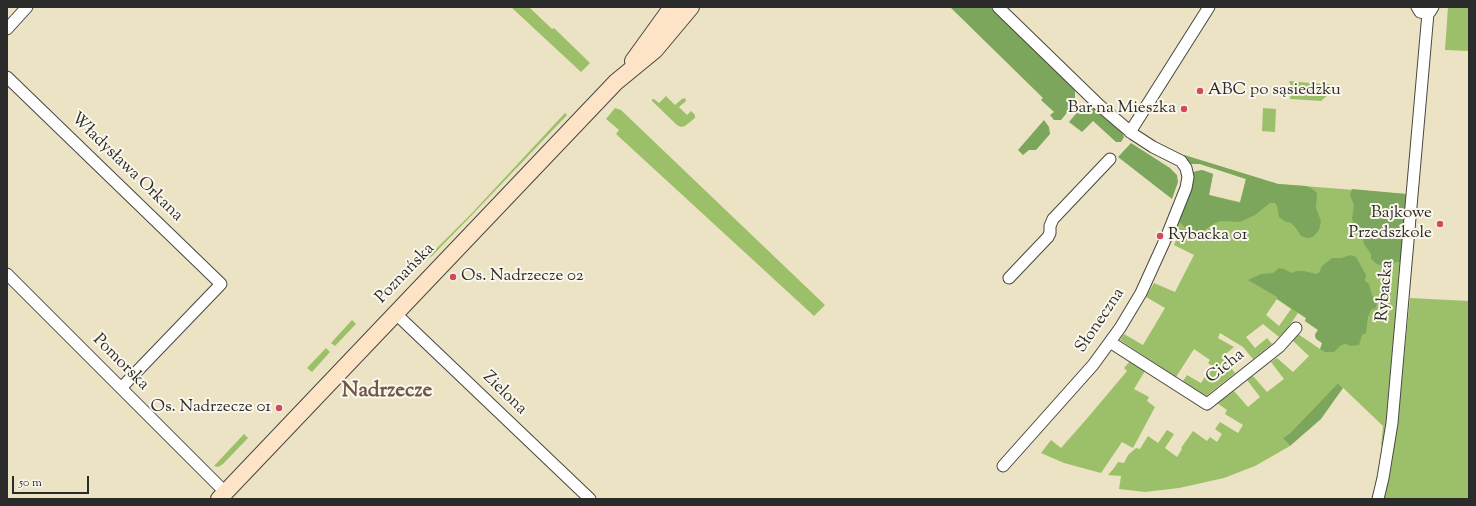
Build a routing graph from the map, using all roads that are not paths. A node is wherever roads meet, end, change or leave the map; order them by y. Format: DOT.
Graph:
graph roads {
  1 [pos="27,7"];
  2 [pos="672,7"];
  3 [pos="691,7"];
  4 [pos="998,7"];
  5 [pos="1209,7"];
  6 [pos="1417,7"];
  7 [pos="1431,10"];
  8 [pos="7,29"];
  9 [pos="7,77"];
  10 [pos="621,77"];
  11 [pos="1130,132"];
  12 [pos="1110,159"];
  13 [pos="7,274"];
  14 [pos="1009,278"];
  15 [pos="395,313"];
  16 [pos="1296,328"];
  17 [pos="1110,342"];
  18 [pos="121,388"];
  19 [pos="1003,466"];
  20 [pos="222,495"];
  21 [pos="590,499"];
  22 [pos="1378,499"];
  1 -- 8 [label="street"];
  2 -- 10 [label="main road"];
  3 -- 10 [label="main road"];
  4 -- 11 [label="street"];
  5 -- 11 [label="street"];
  6 -- 7 [label="street"];
  7 -- 22 [label="street, Rybacka"];
  9 -- 18 [label="street, Władysława Orkana"];
  10 -- 15 [label="main road, Poznańska"];
  11 -- 17 [label="street, Słoneczna"];
  12 -- 14 [label="street"];
  13 -- 18 [label="street, Pomorska"];
  15 -- 20 [label="main road, Poznańska"];
  15 -- 21 [label="street, Zielona"];
  16 -- 17 [label="street, Cicha"];
  17 -- 19 [label="street, Słoneczna"];
  18 -- 20 [label="street, Pomorska"];
}
